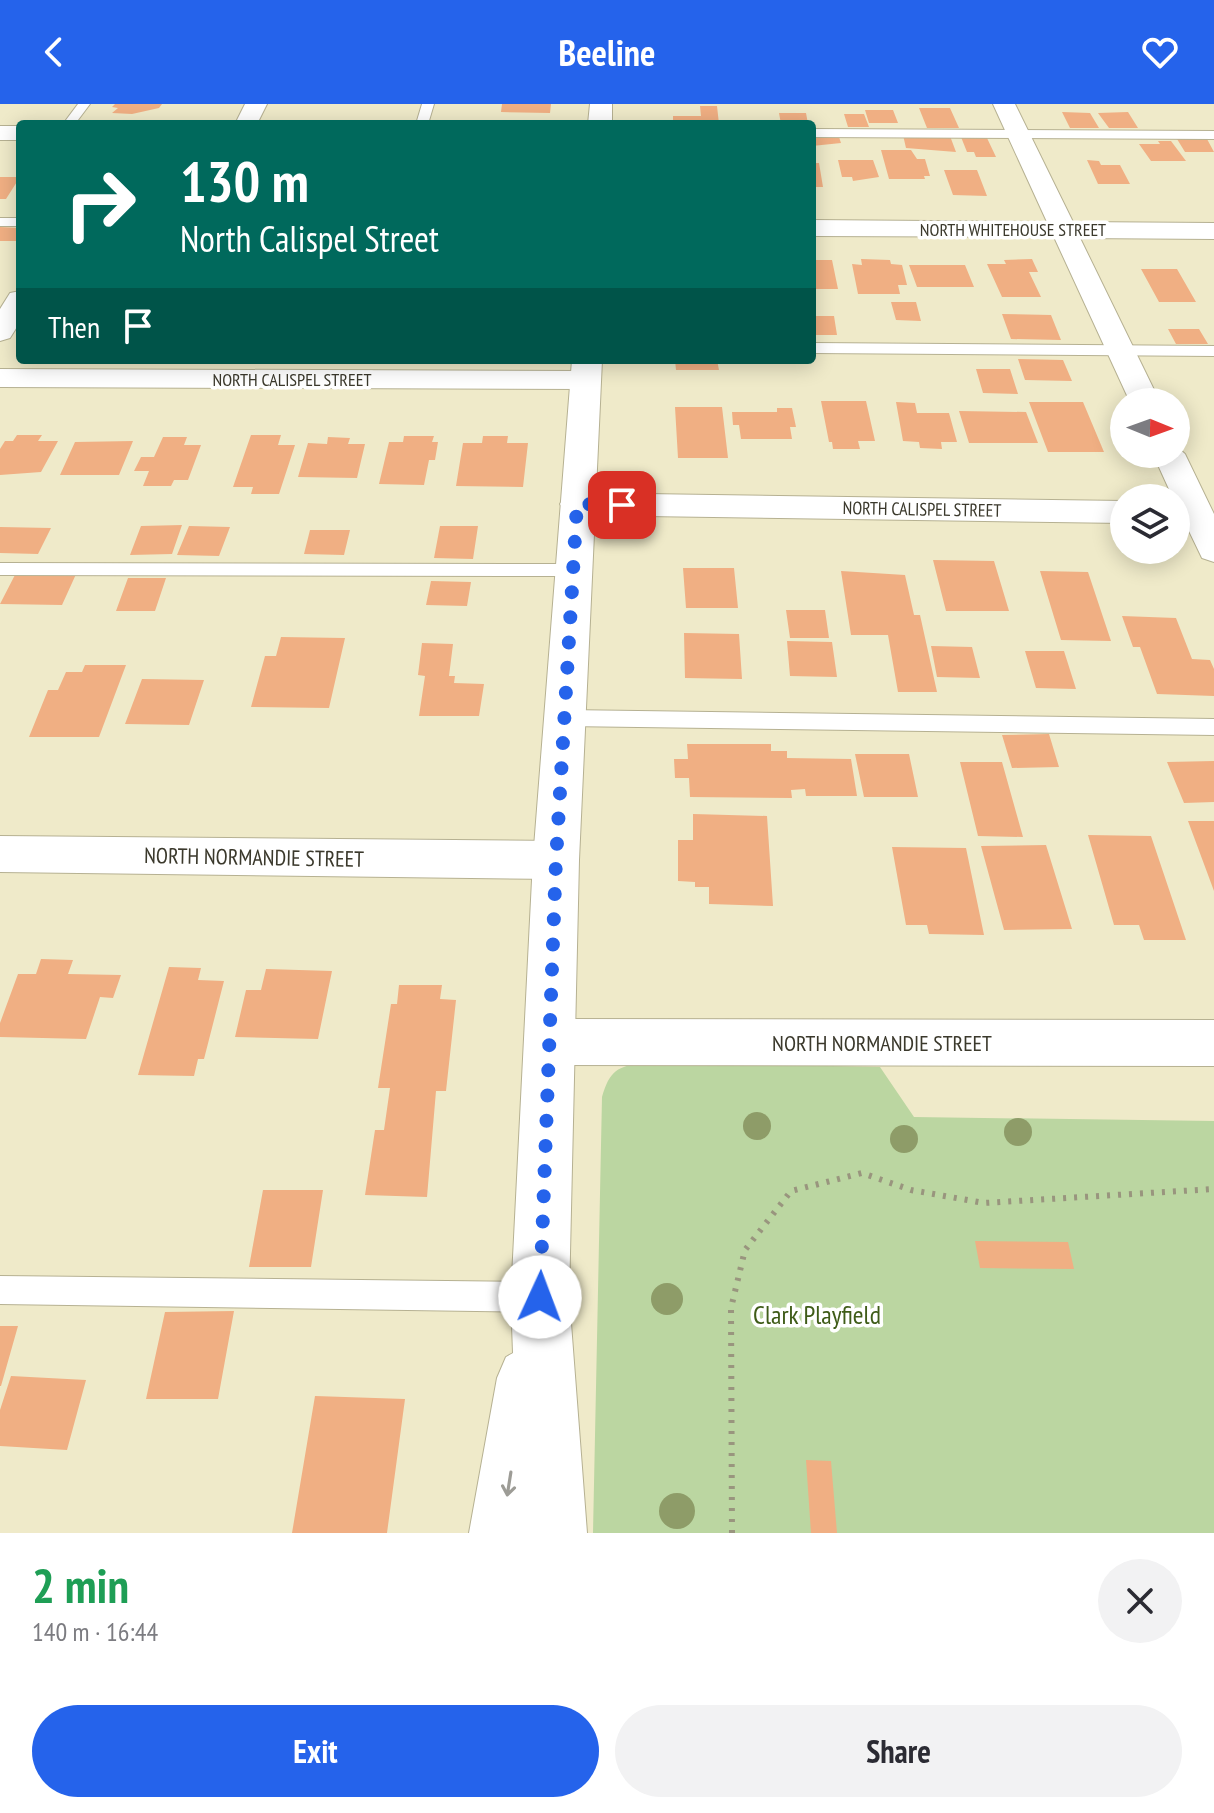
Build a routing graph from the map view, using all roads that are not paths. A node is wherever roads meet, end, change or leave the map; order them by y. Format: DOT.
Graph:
graph roads {
  1 [pos="1004,104"];
  2 [pos="816,133"];
  3 [pos="1019,134"];
  4 [pos="1214,135"];
  5 [pos="816,228"];
  6 [pos="1064,229"];
  7 [pos="1214,231"];
  8 [pos="16,306"];
  9 [pos="0,332"];
  10 [pos="816,348"];
  11 [pos="1121,351"];
  12 [pos="1214,351"];
  13 [pos="586,370"];
  14 [pos="0,378"];
  15 [pos="1138,388"];
  16 [pos="1175,468"];
  17 [pos="577,504"];
  18 [pos="1110,512"];
  19 [pos="1196,513"];
  20 [pos="1214,550"];
  21 [pos="0,569"];
  22 [pos="575,570"];
  23 [pos="566,718"];
  24 [pos="1214,727"];
  25 [pos="0,854"];
  26 [pos="556,860"];
  27 [pos="550,1042"];
  28 [pos="1214,1043"];
  29 [pos="0,1290"];
  30 [pos="540,1297"];
  31 [pos="502,1533"];
  32 [pos="554,1533"];
  1 -- 3 [label="street"];
  2 -- 3 [label="lane"];
  3 -- 4 [label="lane"];
  3 -- 6 [label="street"];
  5 -- 6 [label="street, NORTH WHITEHOUSE STREET"];
  6 -- 7 [label="street, NORTH WHITEHOUSE STREET"];
  6 -- 11 [label="street"];
  8 -- 9 [label="street"];
  10 -- 11 [label="lane"];
  11 -- 12 [label="lane"];
  11 -- 15 [label="street"];
  13 -- 14 [label="street, NORTH CALISPEL STREET"];
  13 -- 17 [label="street"];
  16 -- 19 [label="street"];
  17 -- 18 [label="street, NORTH CALISPEL STREET"];
  17 -- 22 [label="street"];
  19 -- 20 [label="street"];
  21 -- 22 [label="lane"];
  22 -- 23 [label="street"];
  23 -- 24 [label="lane"];
  23 -- 26 [label="street"];
  25 -- 26 [label="street, NORTH NORMANDIE STREET"];
  26 -- 27 [label="street"];
  27 -- 28 [label="street, NORTH NORMANDIE STREET"];
  27 -- 30 [label="street"];
  29 -- 30 [label="lane"];
  30 -- 31 [label="street, one-way"];
  30 -- 32 [label="street"];
}
